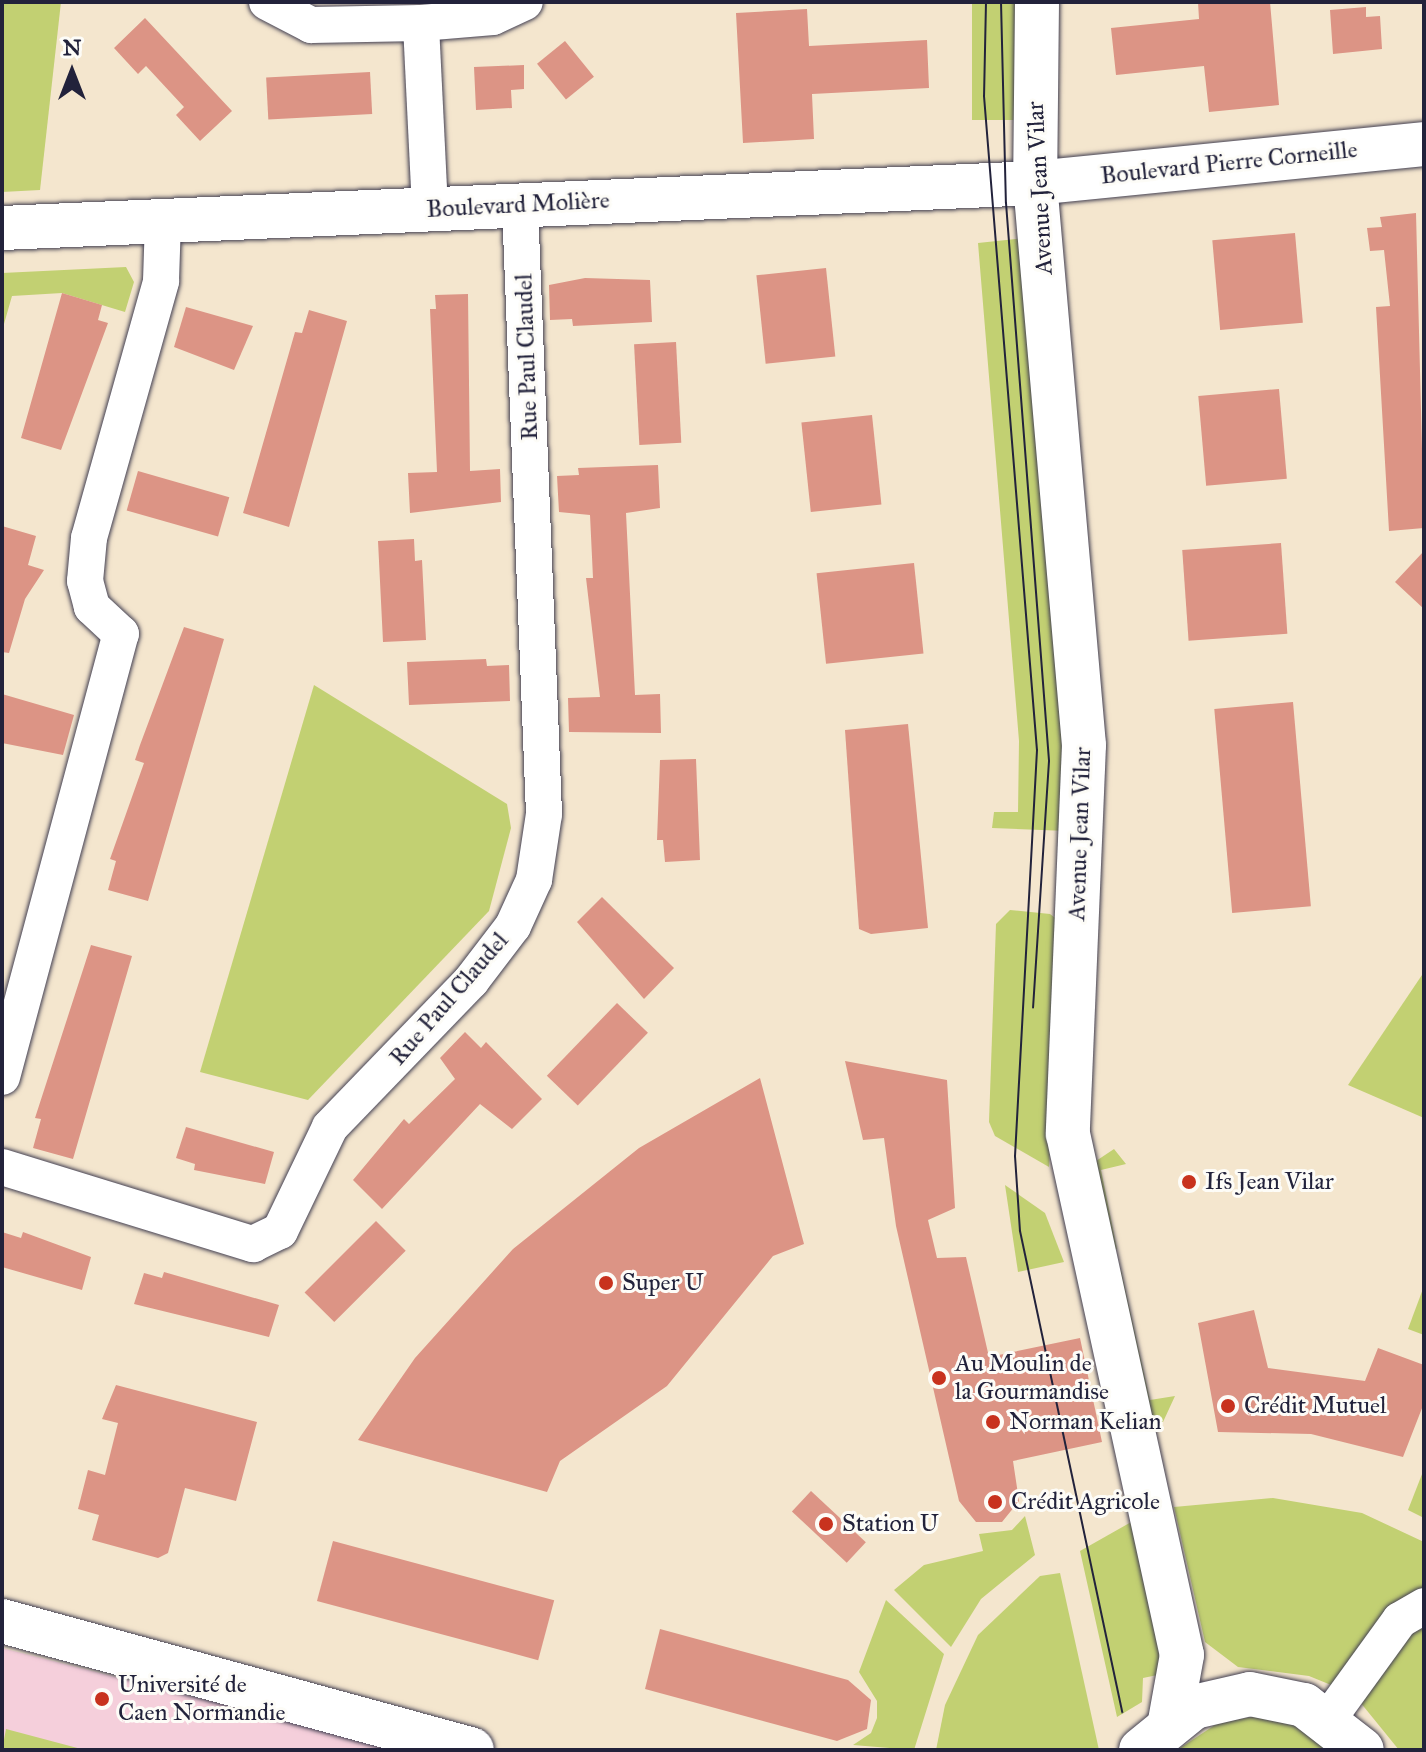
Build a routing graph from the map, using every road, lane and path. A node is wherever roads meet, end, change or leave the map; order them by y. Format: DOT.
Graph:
graph roads {
  1 [pos="267,2"];
  2 [pos="525,2"];
  3 [pos="1037,2"];
  4 [pos="421,23"];
  5 [pos="1424,144"];
  6 [pos="1035,183"];
  7 [pos="520,205"];
  8 [pos="430,209"];
  9 [pos="163,221"];
  10 [pos="2,228"];
  11 [pos="2,1077"];
  12 [pos="2,1167"];
  13 [pos="1424,1606"];
  14 [pos="2,1621"];
  15 [pos="1182,1655"];
  16 [pos="1250,1694"];
  17 [pos="1329,1718"];
  18 [pos="1155,1736"];
  19 [pos="472,1750"];
  20 [pos="1362,1750"];
  1 -- 4 [label="street"];
  2 -- 4 [label="street"];
  3 -- 6 [label="main road, Avenue Jean Vilar"];
  4 -- 8 [label="street"];
  5 -- 6 [label="main road, Boulevard Pierre Corneille"];
  6 -- 7 [label="main road, Boulevard Molière"];
  6 -- 15 [label="main road, Avenue Jean Vilar"];
  7 -- 8 [label="main road, Boulevard Molière"];
  7 -- 12 [label="street, Rue Paul Claudel"];
  8 -- 9 [label="main road, Boulevard Molière"];
  9 -- 10 [label="main road, Boulevard Molière"];
  9 -- 11 [label="street"];
  13 -- 17 [label="street"];
  14 -- 19 [label="main road"];
  15 -- 16 [label="main road"];
  15 -- 18 [label="main road, Avenue Jean Vilar"];
  16 -- 17 [label="main road"];
  16 -- 18 [label="main road"];
  17 -- 20 [label="main road"];
}
